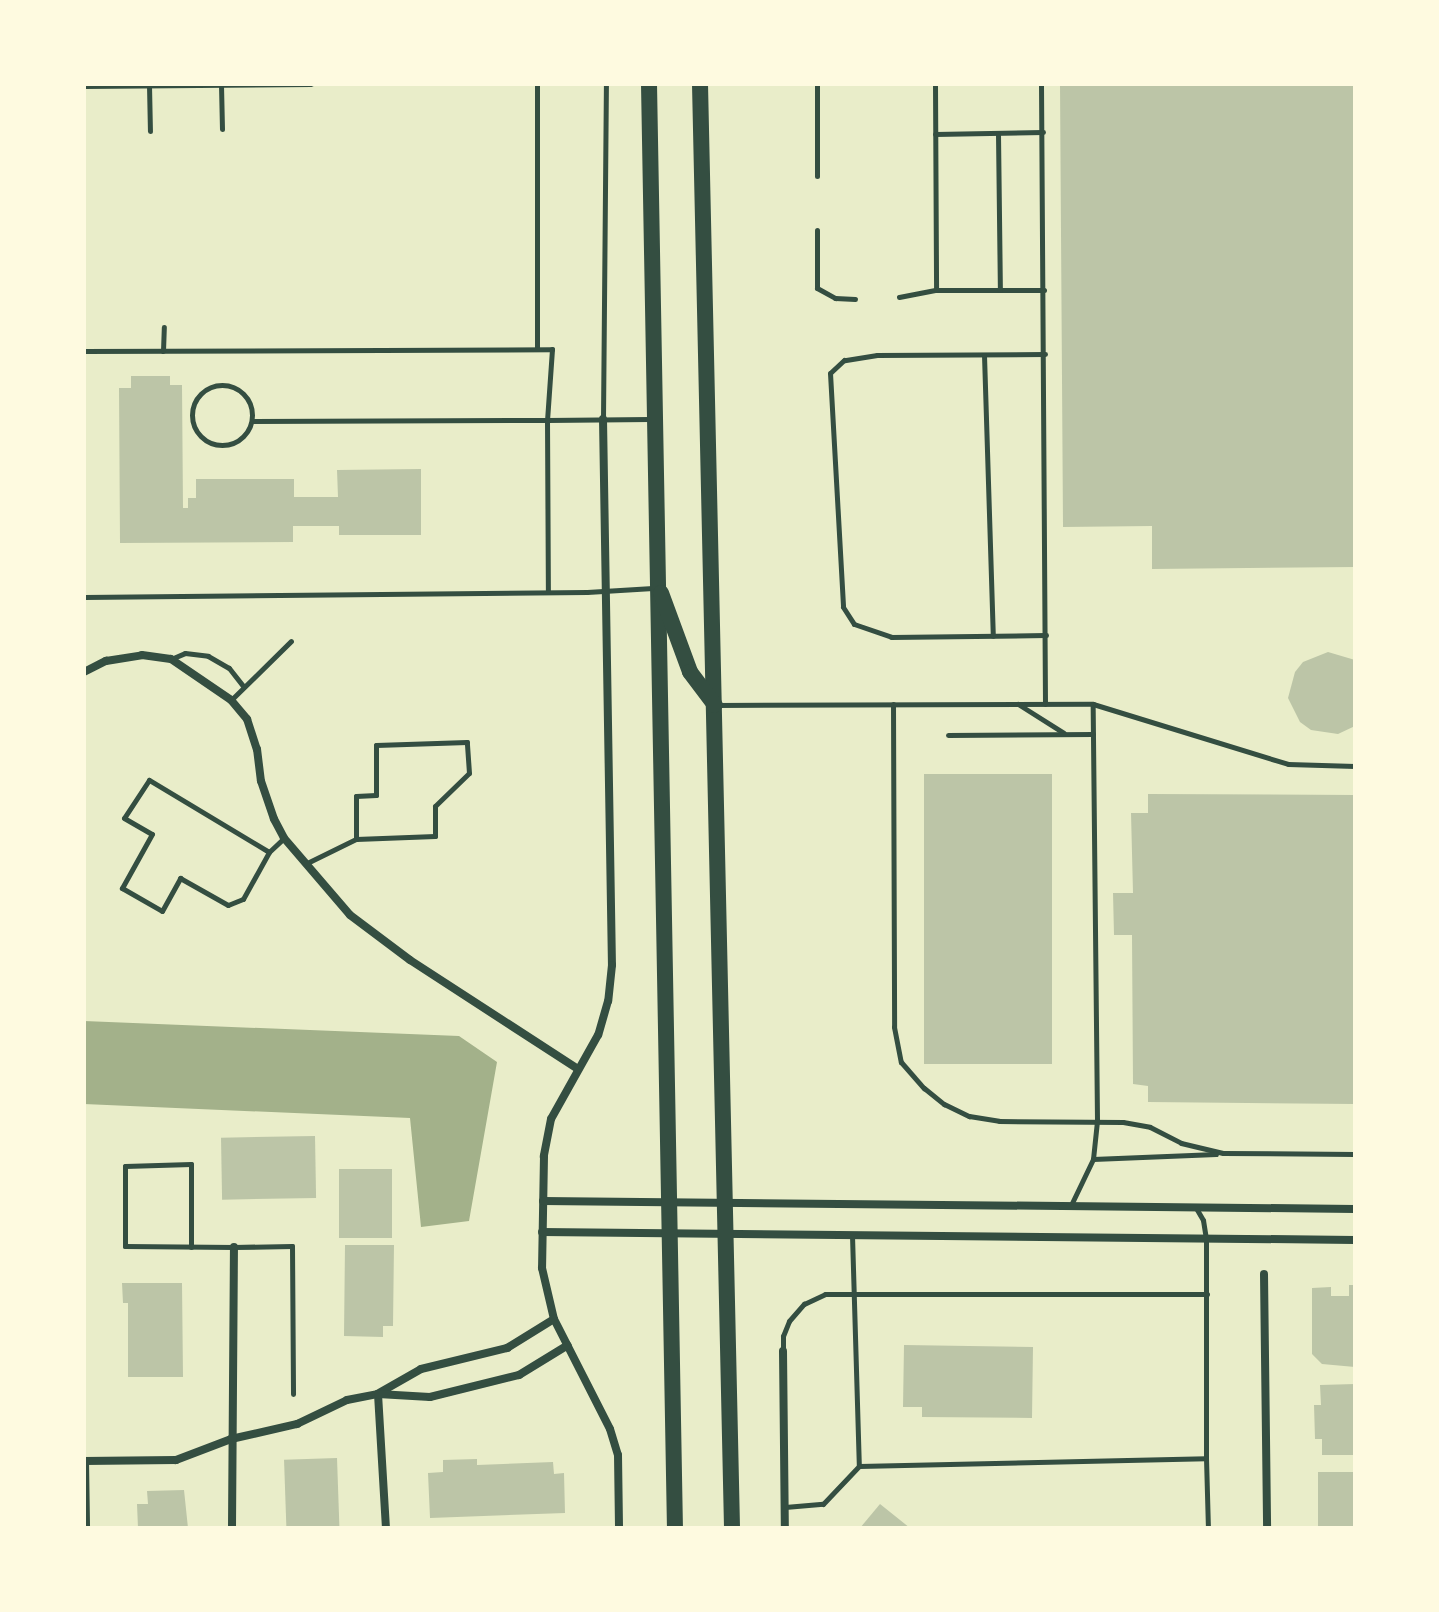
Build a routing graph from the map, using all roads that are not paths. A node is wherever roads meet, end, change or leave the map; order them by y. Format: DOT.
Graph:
graph roads {
  1 [pos="311,84"];
  2 [pos="537,84"];
  3 [pos="606,84"];
  4 [pos="649,84"];
  5 [pos="700,84"];
  6 [pos="817,84"];
  7 [pos="935,84"];
  8 [pos="1041,84"];
  9 [pos="149,85"];
  10 [pos="221,85"];
  11 [pos="84,86"];
  12 [pos="222,129"];
  13 [pos="150,131"];
  14 [pos="1043,132"];
  15 [pos="935,134"];
  16 [pos="998,134"];
  17 [pos="817,176"];
  18 [pos="817,230"];
  19 [pos="936,290"];
  20 [pos="1000,290"];
  21 [pos="1044,290"];
  22 [pos="899,297"];
  23 [pos="855,299"];
  24 [pos="164,327"];
  25 [pos="537,349"];
  26 [pos="84,351"];
  27 [pos="163,351"];
  28 [pos="1045,354"];
  29 [pos="984,355"];
  30 [pos="603,419"];
  31 [pos="655,419"];
  32 [pos="547,420"];
  33 [pos="252,421"];
  34 [pos="658,588"];
  35 [pos="606,590"];
  36 [pos="548,592"];
  37 [pos="84,597"];
  38 [pos="1046,635"];
  39 [pos="993,636"];
  40 [pos="291,641"];
  41 [pos="171,659"];
  42 [pos="84,672"];
  43 [pos="244,687"];
  44 [pos="231,700"];
  45 [pos="893,704"];
  46 [pos="1017,704"];
  47 [pos="1045,704"];
  48 [pos="1093,704"];
  49 [pos="715,705"];
  50 [pos="1066,734"];
  51 [pos="1093,734"];
  52 [pos="948,735"];
  53 [pos="1355,766"];
  54 [pos="284,838"];
  55 [pos="356,839"];
  56 [pos="269,852"];
  57 [pos="307,863"];
  58 [pos="578,1069"];
  59 [pos="1097,1120"];
  60 [pos="1223,1153"];
  61 [pos="1355,1154"];
  62 [pos="1093,1159"];
  63 [pos="543,1201"];
  64 [pos="669,1202"];
  65 [pos="727,1203"];
  66 [pos="1070,1206"];
  67 [pos="1196,1208"];
  68 [pos="1355,1209"];
  69 [pos="542,1232"];
  70 [pos="670,1233"];
  71 [pos="728,1234"];
  72 [pos="852,1235"];
  73 [pos="1206,1239"];
  74 [pos="1355,1240"];
  75 [pos="191,1247"];
  76 [pos="234,1247"];
  77 [pos="1264,1274"];
  78 [pos="1207,1294"];
  79 [pos="852,1295"];
  80 [pos="554,1319"];
  81 [pos="568,1345"];
  82 [pos="783,1351"];
  83 [pos="293,1394"];
  84 [pos="378,1394"];
  85 [pos="231,1439"];
  86 [pos="1206,1458"];
  87 [pos="84,1461"];
  88 [pos="859,1466"];
  89 [pos="785,1507"];
  90 [pos="86,1528"];
  91 [pos="232,1528"];
  92 [pos="386,1528"];
  93 [pos="619,1528"];
  94 [pos="675,1528"];
  95 [pos="732,1528"];
  96 [pos="785,1528"];
  97 [pos="1208,1528"];
  98 [pos="1267,1528"];
  1 -- 10 [label="lane"];
  2 -- 25 [label="lane"];
  3 -- 30 [label="lane"];
  4 -- 31 [label="main road"];
  5 -- 49 [label="main road"];
  6 -- 17 [label="lane"];
  7 -- 15 [label="lane"];
  8 -- 14 [label="lane"];
  9 -- 10 [label="lane"];
  9 -- 11 [label="lane"];
  9 -- 13 [label="lane"];
  10 -- 12 [label="lane"];
  14 -- 16 [label="lane"];
  14 -- 21 [label="lane"];
  15 -- 16 [label="lane"];
  15 -- 19 [label="lane"];
  16 -- 20 [label="lane"];
  18 -- 23 [label="lane"];
  19 -- 20 [label="lane"];
  19 -- 22 [label="lane"];
  20 -- 21 [label="lane"];
  21 -- 28 [label="lane"];
  24 -- 27 [label="lane"];
  25 -- 27 [label="lane"];
  25 -- 32 [label="lane"];
  26 -- 27 [label="lane"];
  28 -- 29 [label="lane"];
  28 -- 38 [label="lane"];
  29 -- 39 [label="lane"];
  29 -- 39 [label="lane"];
  30 -- 31 [label="lane"];
  30 -- 32 [label="lane"];
  30 -- 35 [label="street"];
  31 -- 34 [label="main road"];
  32 -- 33 [label="lane"];
  32 -- 36 [label="lane"];
  33 -- 33 [label="lane"];
  34 -- 35 [label="lane"];
  34 -- 49 [label="main road"];
  34 -- 64 [label="main road"];
  35 -- 36 [label="lane"];
  35 -- 58 [label="street"];
  36 -- 37 [label="lane"];
  38 -- 39 [label="lane"];
  38 -- 47 [label="lane"];
  40 -- 43 [label="lane"];
  41 -- 42 [label="street"];
  41 -- 43 [label="lane"];
  41 -- 44 [label="street"];
  43 -- 44 [label="lane"];
  44 -- 54 [label="street"];
  45 -- 46 [label="lane"];
  45 -- 49 [label="lane"];
  45 -- 59 [label="lane"];
  46 -- 47 [label="lane"];
  46 -- 50 [label="lane"];
  47 -- 48 [label="lane"];
  48 -- 51 [label="lane"];
  48 -- 53 [label="lane"];
  49 -- 65 [label="main road"];
  50 -- 51 [label="lane"];
  50 -- 52 [label="lane"];
  51 -- 59 [label="lane"];
  54 -- 56 [label="lane"];
  54 -- 57 [label="street"];
  55 -- 55 [label="lane"];
  55 -- 57 [label="lane"];
  56 -- 56 [label="lane"];
  57 -- 58 [label="street"];
  58 -- 63 [label="street"];
  59 -- 60 [label="lane"];
  59 -- 62 [label="lane"];
  60 -- 61 [label="lane"];
  60 -- 62 [label="lane"];
  62 -- 66 [label="lane"];
  63 -- 64 [label="street"];
  63 -- 69 [label="street"];
  64 -- 65 [label="street"];
  64 -- 70 [label="main road"];
  65 -- 66 [label="street"];
  65 -- 71 [label="main road"];
  66 -- 67 [label="street"];
  67 -- 68 [label="street"];
  67 -- 73 [label="lane"];
  69 -- 70 [label="street"];
  69 -- 80 [label="street"];
  70 -- 71 [label="street"];
  70 -- 94 [label="main road"];
  71 -- 72 [label="street"];
  71 -- 95 [label="main road"];
  72 -- 73 [label="street"];
  72 -- 79 [label="lane"];
  73 -- 74 [label="street"];
  73 -- 78 [label="lane"];
  75 -- 75 [label="lane"];
  75 -- 76 [label="lane"];
  76 -- 83 [label="lane"];
  76 -- 85 [label="street"];
  77 -- 98 [label="street"];
  78 -- 79 [label="lane"];
  78 -- 86 [label="lane"];
  79 -- 82 [label="lane"];
  79 -- 88 [label="lane"];
  80 -- 81 [label="street"];
  80 -- 84 [label="street"];
  81 -- 84 [label="street"];
  81 -- 93 [label="street"];
  82 -- 89 [label="street"];
  84 -- 85 [label="street"];
  84 -- 92 [label="street"];
  85 -- 87 [label="street"];
  85 -- 91 [label="street"];
  86 -- 88 [label="lane"];
  86 -- 97 [label="lane"];
  87 -- 90 [label="street"];
  88 -- 89 [label="lane"];
  89 -- 96 [label="street"];
}
